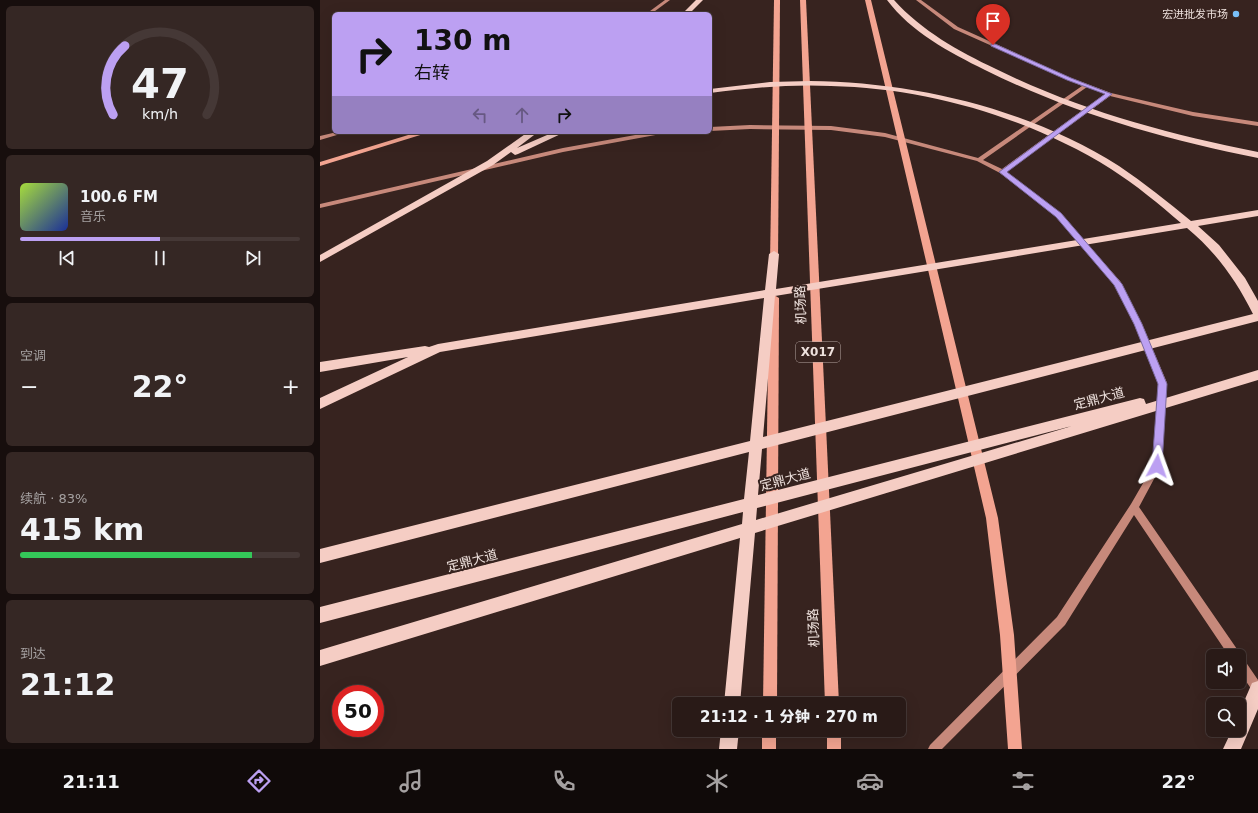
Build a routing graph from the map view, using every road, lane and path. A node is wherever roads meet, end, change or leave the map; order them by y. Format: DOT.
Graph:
graph roads {
  1 [pos="668,0"];
  2 [pos="700,0"];
  3 [pos="777,0"];
  4 [pos="803,0"];
  5 [pos="868,0"];
  6 [pos="890,0"];
  7 [pos="918,0"];
  8 [pos="651,12"];
  9 [pos="686,12"];
  10 [pos="1087,85"];
  11 [pos="712,91"];
  12 [pos="1109,94"];
  13 [pos="1258,124"];
  14 [pos="712,129"];
  15 [pos="336,134"];
  16 [pos="419,134"];
  17 [pos="531,134"];
  18 [pos="556,134"];
  19 [pos="635,134"];
  20 [pos="320,138"];
  21 [pos="1258,155"];
  22 [pos="979,160"];
  23 [pos="490,163"];
  24 [pos="320,164"];
  25 [pos="1002,172"];
  26 [pos="320,206"];
  27 [pos="1258,213"];
  28 [pos="774,254"];
  29 [pos="320,259"];
  30 [pos="1258,313"];
  31 [pos="1258,317"];
  32 [pos="438,348"];
  33 [pos="320,367"];
  34 [pos="1258,372"];
  35 [pos="1258,375"];
  36 [pos="320,404"];
  37 [pos="1134,508"];
  38 [pos="320,556"];
  39 [pos="320,615"];
  40 [pos="1230,649"];
  41 [pos="320,658"];
  42 [pos="1246,672"];
  43 [pos="1258,689"];
  44 [pos="733,697"];
  45 [pos="770,697"];
  46 [pos="832,697"];
  47 [pos="729,737"];
  48 [pos="769,737"];
  49 [pos="834,737"];
  50 [pos="728,749"];
  51 [pos="769,749"];
  52 [pos="834,749"];
  53 [pos="934,749"];
  54 [pos="1015,749"];
  55 [pos="1232,749"];
  1 -- 8 [label="main road"];
  2 -- 9 [label="highway"];
  3 -- 28 [label="main road, 机场路"];
  4 -- 46 [label="main road, 机场路 / X017"];
  5 -- 54 [label="main road"];
  6 -- 21 [label="highway"];
  7 -- 10 [label="main road"];
  10 -- 12 [label="main road"];
  10 -- 22 [label="main road"];
  11 -- 30 [label="highway"];
  12 -- 13 [label="main road"];
  12 -- 25 [label="main road"];
  14 -- 22 [label="main road"];
  15 -- 20 [label="main road"];
  16 -- 24 [label="main road"];
  17 -- 23 [label="highway"];
  18 -- 23 [label="highway"];
  19 -- 26 [label="main road"];
  22 -- 25 [label="main road"];
  23 -- 29 [label="highway"];
  25 -- 37 [label="main road"];
  27 -- 32 [label="highway"];
  28 -- 44 [label="highway"];
  28 -- 45 [label="main road, 机场路"];
  31 -- 38 [label="highway"];
  32 -- 33 [label="highway"];
  32 -- 36 [label="highway"];
  34 -- 39 [label="highway, 定鼎大道"];
  35 -- 41 [label="highway"];
  37 -- 40 [label="main road"];
  37 -- 53 [label="main road"];
  42 -- 43 [label="main road"];
  43 -- 55 [label="highway"];
  47 -- 50 [label="highway"];
  48 -- 51 [label="main road"];
  49 -- 52 [label="main road"];
}
